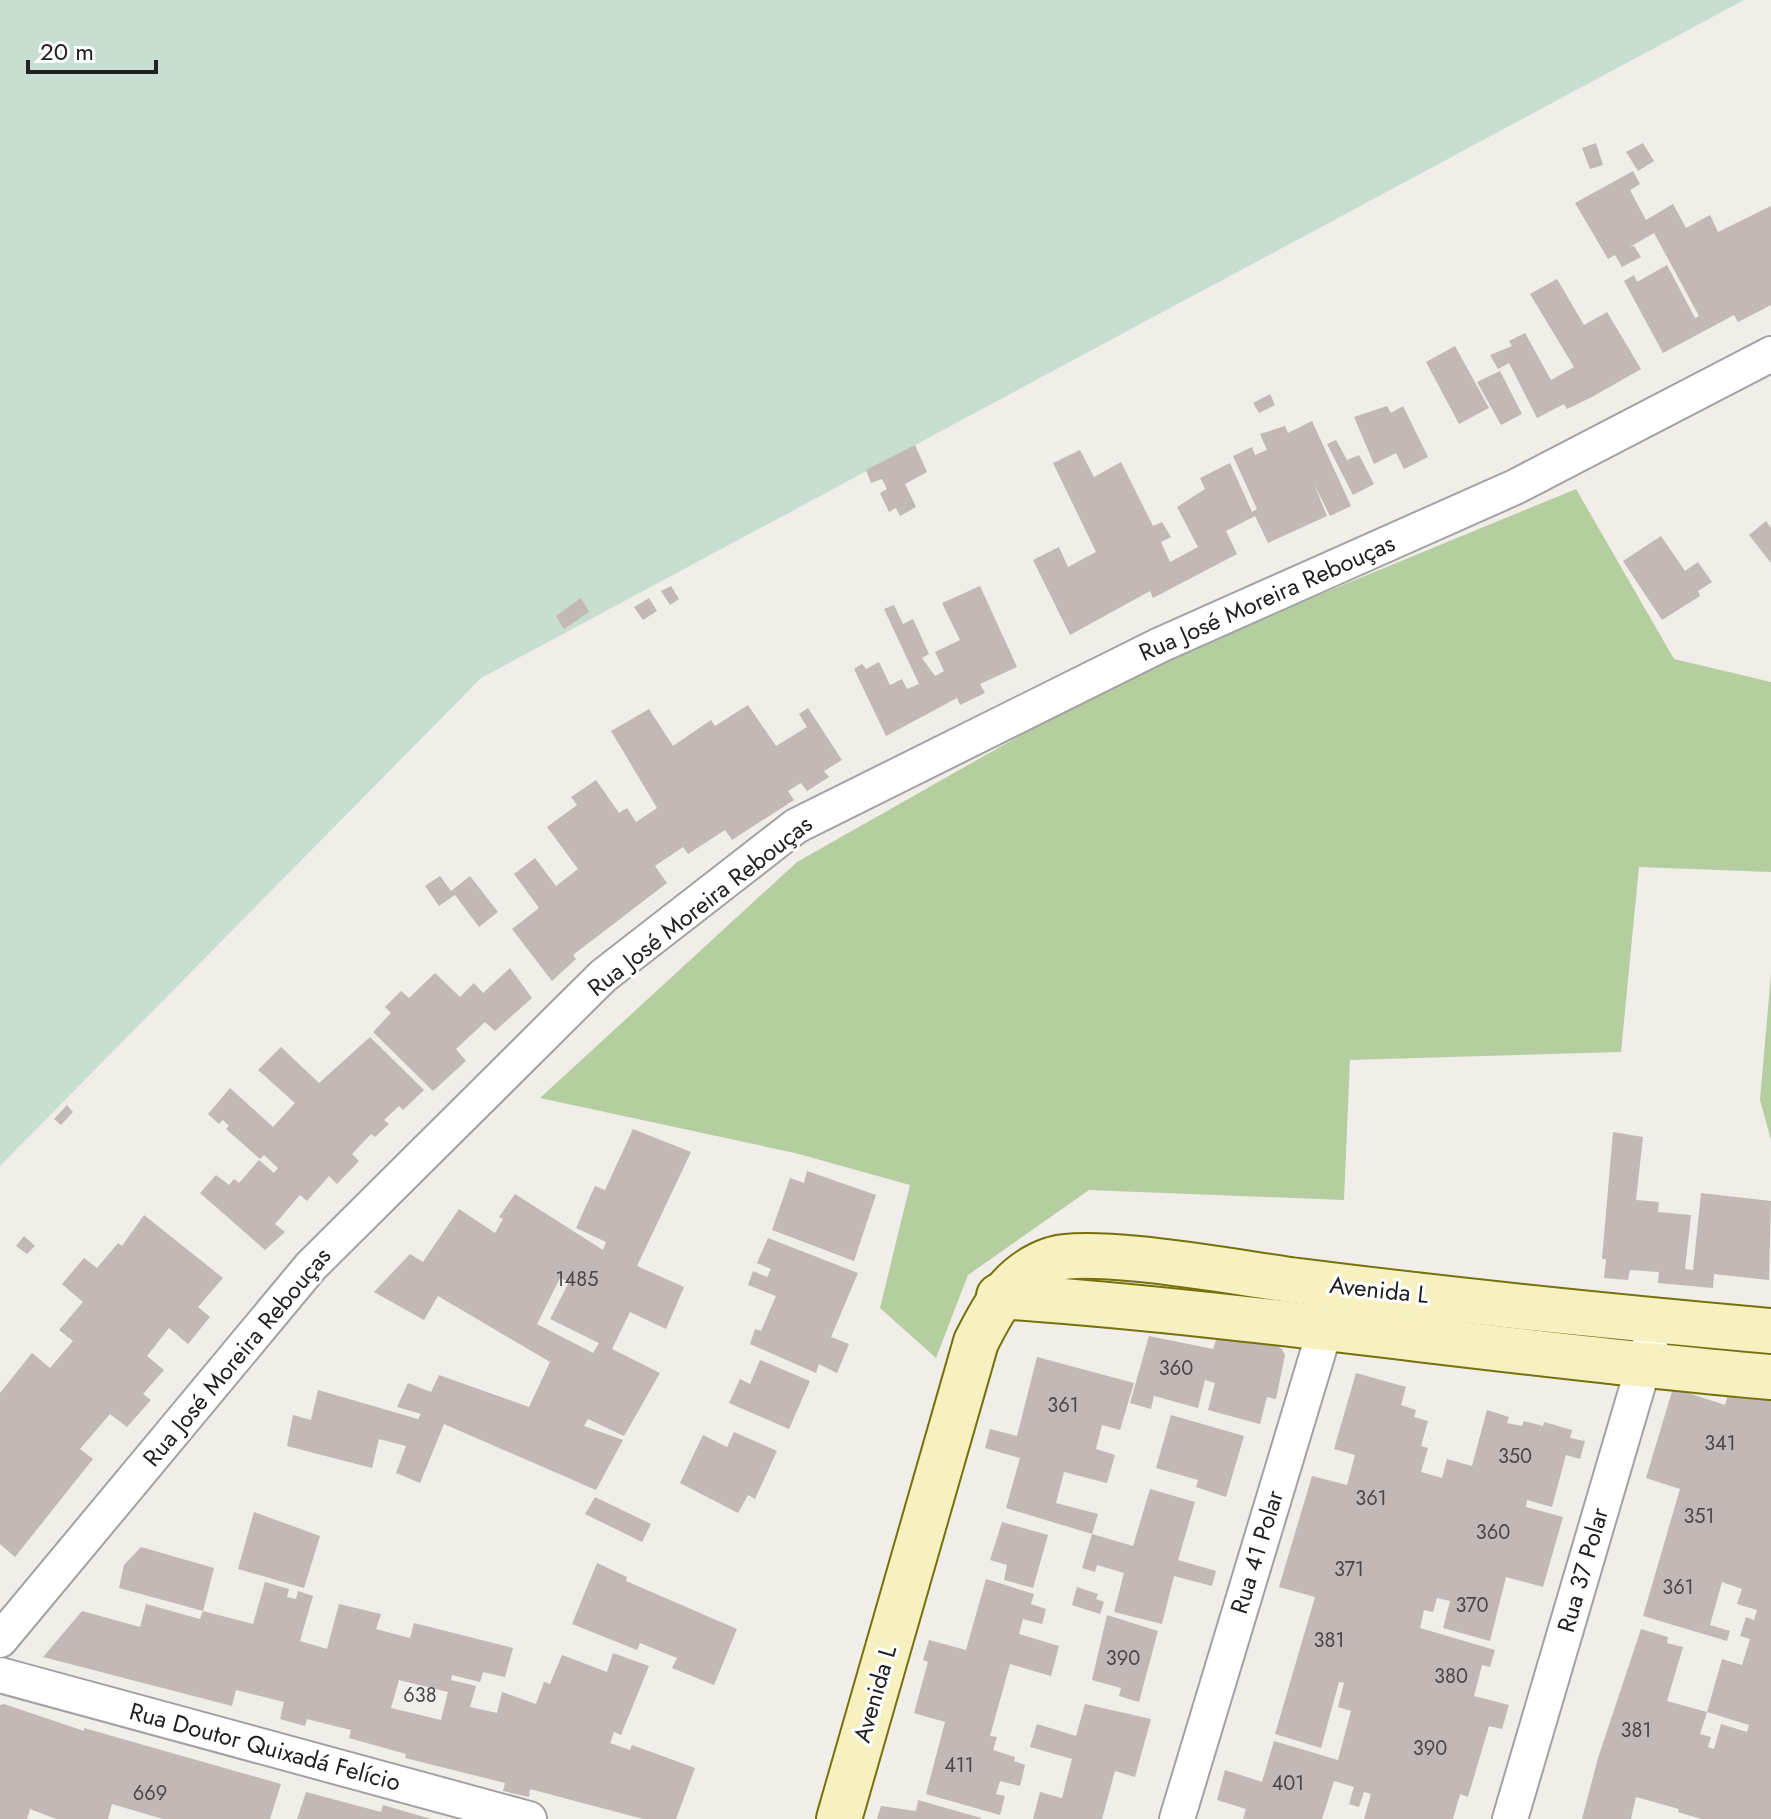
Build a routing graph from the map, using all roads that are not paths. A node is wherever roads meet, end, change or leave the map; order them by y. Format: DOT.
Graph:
graph roads {
  1 [pos="1771,354"];
  2 [pos="1339,1286"];
  3 [pos="999,1296"];
  4 [pos="1658,1321"];
  5 [pos="1324,1329"];
  6 [pos="1771,1331"];
  7 [pos="1643,1366"];
  8 [pos="1771,1377"];
  9 [pos="0,1640"];
  10 [pos="0,1675"];
  11 [pos="529,1819"];
  12 [pos="839,1819"];
  13 [pos="1177,1819"];
  14 [pos="1510,1819"];
  1 -- 9 [label="street, Rua José Moreira Rebouças"];
  2 -- 3 [label="street, Avenida L"];
  2 -- 4 [label="street, Avenida L"];
  2 -- 5 [label="street, Rua 41 Polar"];
  3 -- 5 [label="street, Avenida L"];
  3 -- 12 [label="street, Avenida L"];
  4 -- 6 [label="street, Avenida L"];
  4 -- 7 [label="street, Rua 37 Polar"];
  5 -- 7 [label="street, Avenida L"];
  5 -- 13 [label="street, Rua 41 Polar"];
  7 -- 8 [label="street, Avenida L"];
  7 -- 14 [label="street, Rua 37 Polar"];
  10 -- 11 [label="street, Rua Doutor Quixadá Felício"];
}
